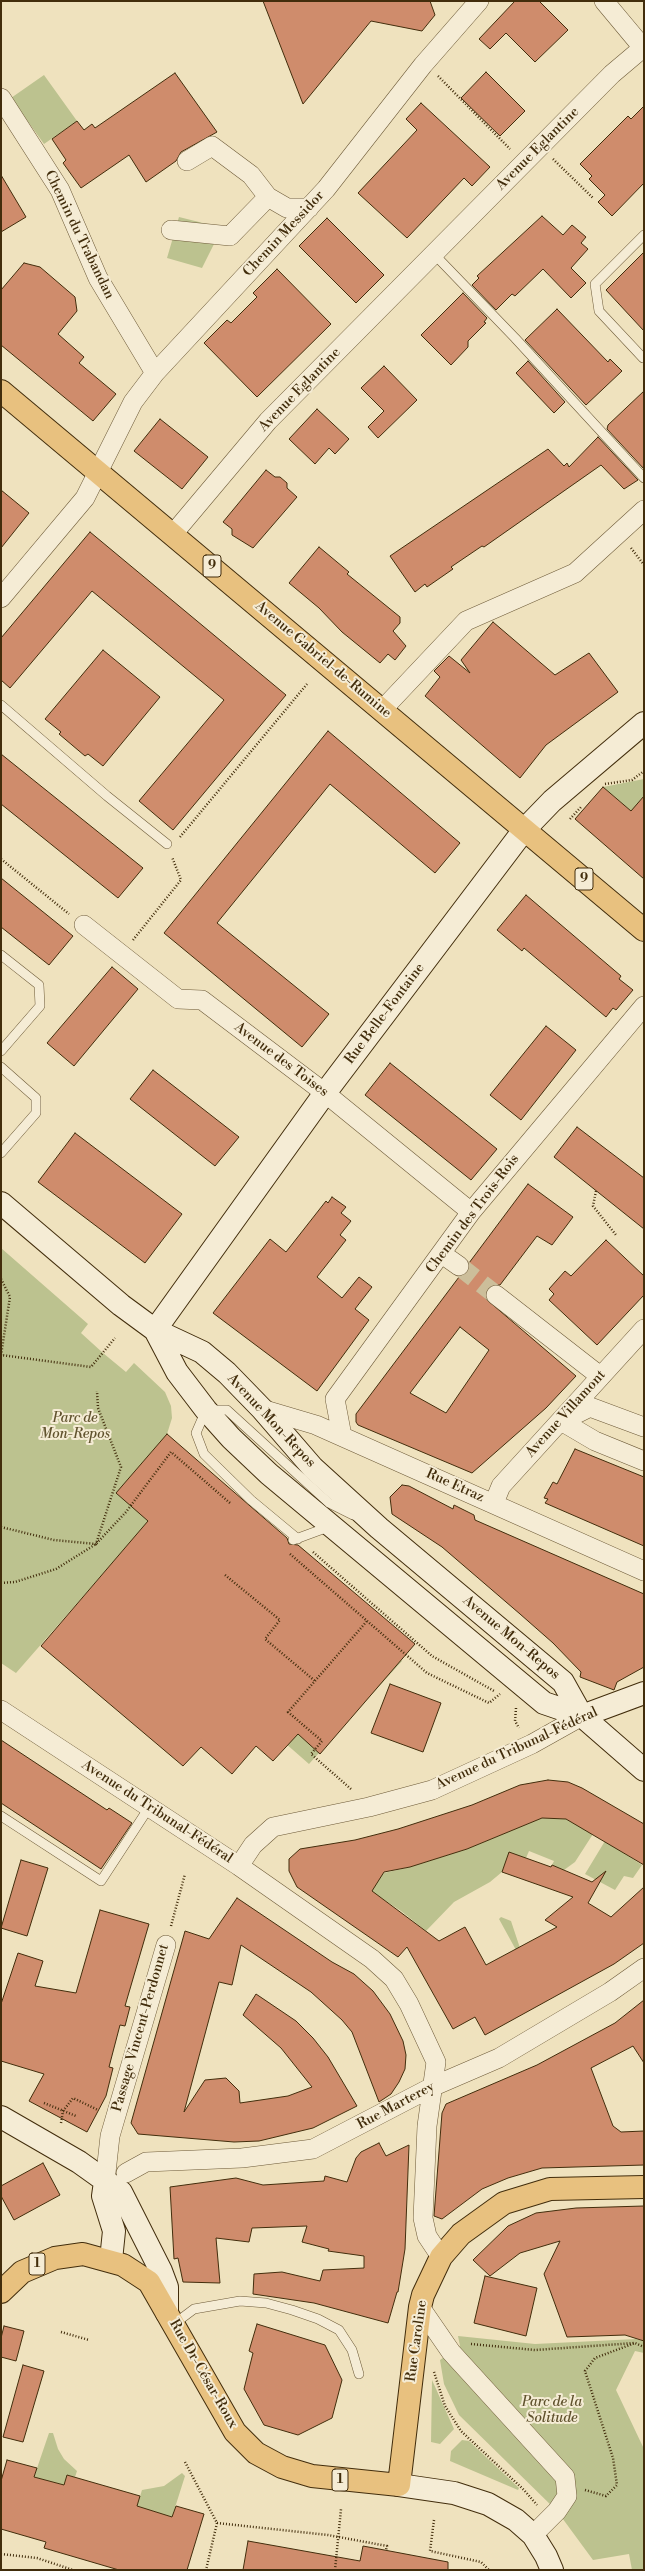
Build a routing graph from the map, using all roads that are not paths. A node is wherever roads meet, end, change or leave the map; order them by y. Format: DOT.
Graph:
graph roads {
  1 [pos="479,1"];
  2 [pos="604,1"];
  3 [pos="644,48"];
  4 [pos="1,98"];
  5 [pos="187,161"];
  6 [pos="268,198"];
  7 [pos="309,208"];
  8 [pos="171,230"];
  9 [pos="644,235"];
  10 [pos="434,254"];
  11 [pos="643,358"];
  12 [pos="155,373"];
  13 [pos="1,391"];
  14 [pos="97,471"];
  15 [pos="644,478"];
  16 [pos="644,510"];
  17 [pos="174,534"];
  18 [pos="1,598"];
  19 [pos="1,705"];
  20 [pos="382,710"];
  21 [pos="644,723"];
  22 [pos="524,830"];
  23 [pos="167,844"];
  24 [pos="84,925"];
  25 [pos="644,930"];
  26 [pos="1,955"];
  27 [pos="644,1006"];
  28 [pos="1,1051"];
  29 [pos="1,1067"];
  30 [pos="325,1093"];
  31 [pos="1,1153"];
  32 [pos="1,1204"];
  33 [pos="471,1212"];
  34 [pos="442,1254"];
  35 [pos="459,1266"];
  36 [pos="496,1295"];
  37 [pos="644,1329"];
  38 [pos="155,1330"];
  39 [pos="600,1376"];
  40 [pos="262,1409"];
  41 [pos="206,1410"];
  42 [pos="561,1421"];
  43 [pos="644,1427"];
  44 [pos="342,1436"];
  45 [pos="644,1461"];
  46 [pos="494,1503"];
  47 [pos="331,1526"];
  48 [pos="379,1528"];
  49 [pos="644,1571"];
  50 [pos="644,1693"];
  51 [pos="1,1710"];
  52 [pos="582,1716"];
  53 [pos="644,1770"];
  54 [pos="150,1806"];
  55 [pos="1,1816"];
  56 [pos="239,1866"];
  57 [pos="166,1945"];
  58 [pos="644,1968"];
  59 [pos="434,2086"];
  60 [pos="1,2117"];
  61 [pos="126,2173"];
  62 [pos="105,2182"];
  63 [pos="644,2187"];
  64 [pos="441,2257"];
  65 [pos="111,2260"];
  66 [pos="1,2292"];
  67 [pos="420,2307"];
  68 [pos="171,2318"];
  69 [pos="359,2374"];
  70 [pos="399,2485"];
  71 [pos="533,2535"];
  72 [pos="552,2570"];
  1 -- 7 [label="street, Chemin Messidor"];
  2 -- 3 [label="street"];
  3 -- 10 [label="street, Avenue Eglantine"];
  4 -- 12 [label="street, Chemin du Trabandan"];
  5 -- 6 [label="street"];
  6 -- 7 [label="street"];
  6 -- 8 [label="street"];
  7 -- 12 [label="street, Chemin Messidor"];
  9 -- 11 [label="lane"];
  10 -- 15 [label="lane"];
  10 -- 17 [label="street, Avenue Eglantine"];
  12 -- 14 [label="street, Chemin Messidor"];
  13 -- 14 [label="main road, Avenue Gabriel-de-Rumine / 9"];
  14 -- 17 [label="main road, Avenue Gabriel-de-Rumine / 9"];
  14 -- 18 [label="street, Chemin Messidor"];
  16 -- 20 [label="street"];
  17 -- 20 [label="main road, Avenue Gabriel-de-Rumine / 9"];
  19 -- 23 [label="lane"];
  20 -- 22 [label="main road, Avenue Gabriel-de-Rumine / 9"];
  21 -- 22 [label="main road, Rue Belle-Fontaine"];
  22 -- 25 [label="main road, Avenue Gabriel-de-Rumine / 9"];
  22 -- 30 [label="main road, Rue Belle-Fontaine"];
  24 -- 30 [label="street, Avenue des Toises"];
  26 -- 28 [label="lane"];
  27 -- 33 [label="street, Chemin des Trois-Rois"];
  29 -- 31 [label="lane"];
  30 -- 33 [label="street, Avenue des Toises"];
  30 -- 38 [label="main road, Rue Belle-Fontaine"];
  32 -- 38 [label="main road, Avenue Mon-Repos"];
  33 -- 34 [label="street, Chemin des Trois-Rois"];
  34 -- 35 [label="street"];
  34 -- 44 [label="street, Chemin des Trois-Rois"];
  36 -- 39 [label="street"];
  37 -- 39 [label="street, Avenue Villamont"];
  38 -- 40 [label="main road, Avenue Mon-Repos"];
  38 -- 41 [label="main road, Avenue Mon-Repos"];
  39 -- 42 [label="street, Avenue Villamont"];
  40 -- 44 [label="street, Rue Etraz"];
  40 -- 48 [label="main road, Avenue Mon-Repos"];
  41 -- 47 [label="main road, Avenue Mon-Repos"];
  41 -- 47 [label="lane"];
  41 -- 48 [label="lane"];
  42 -- 43 [label="street"];
  42 -- 45 [label="street"];
  42 -- 46 [label="street, Avenue Villamont"];
  44 -- 46 [label="street, Rue Etraz"];
  46 -- 49 [label="street, Rue Etraz"];
  47 -- 52 [label="main road, Avenue Mon-Repos"];
  48 -- 52 [label="main road, Avenue Mon-Repos"];
  50 -- 52 [label="main road, Avenue du Tribunal-Fédéral"];
  51 -- 54 [label="street, Avenue du Tribunal-Fédéral"];
  52 -- 53 [label="main road"];
  52 -- 56 [label="street, Avenue du Tribunal-Fédéral"];
  54 -- 55 [label="lane"];
  54 -- 56 [label="street, Avenue du Tribunal-Fédéral"];
  56 -- 59 [label="street"];
  57 -- 62 [label="street, Passage Vincent-Perdonnet"];
  58 -- 59 [label="street, Rue Marterey"];
  59 -- 61 [label="street, Rue Marterey"];
  59 -- 64 [label="street"];
  60 -- 62 [label="main road"];
  62 -- 65 [label="main road"];
  62 -- 68 [label="main road"];
  63 -- 64 [label="main road, Rue Caroline"];
  64 -- 67 [label="main road, Rue Caroline"];
  65 -- 66 [label="main road, 1"];
  65 -- 68 [label="main road, 1"];
  67 -- 70 [label="main road, Rue Caroline"];
  67 -- 71 [label="street"];
  68 -- 69 [label="lane"];
  68 -- 70 [label="main road, Rue Dr-César-Roux / 1"];
  70 -- 71 [label="main road, Rue Dr-César-Roux / 1"];
  71 -- 72 [label="main road, Rue Dr-César-Roux / 1"];
}
